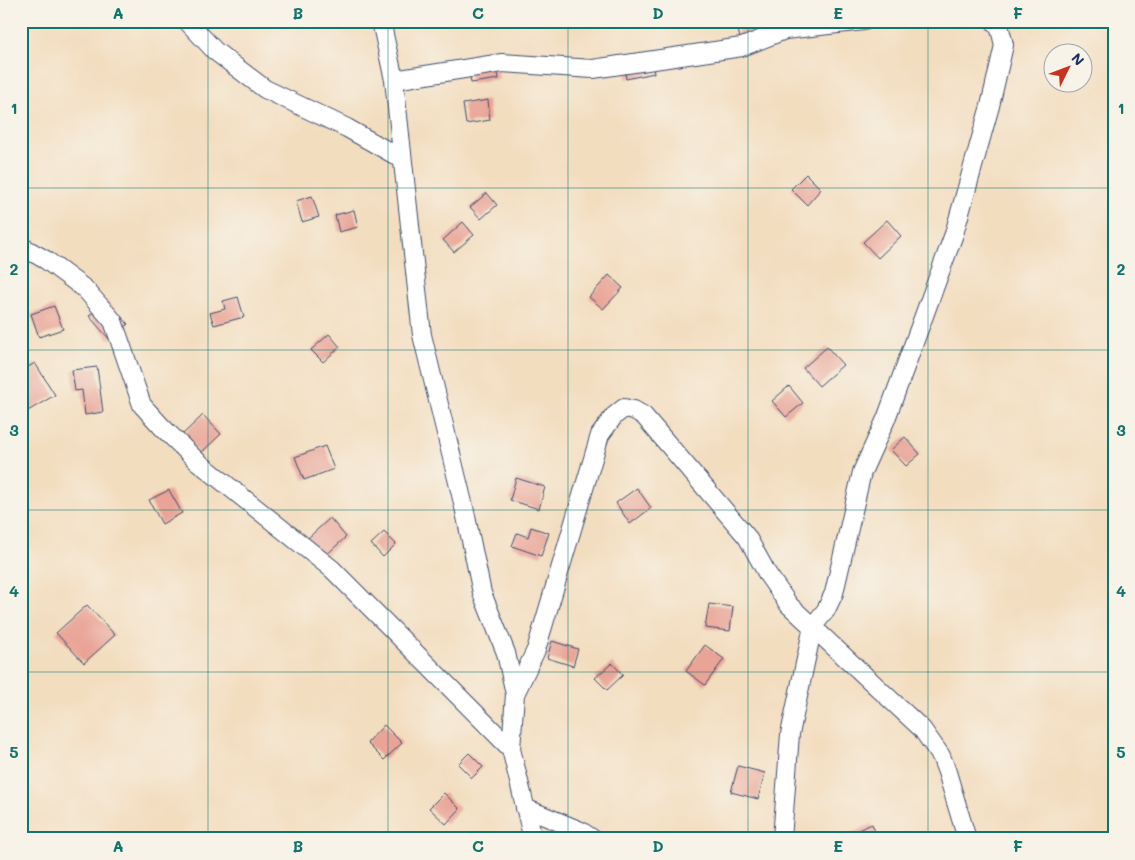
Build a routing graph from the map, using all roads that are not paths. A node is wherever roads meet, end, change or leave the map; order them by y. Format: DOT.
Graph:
graph roads {
  1 [pos="187,21"];
  2 [pos="381,21"];
  3 [pos="864,21"];
  4 [pos="994,21"];
  5 [pos="394,80"];
  6 [pos="402,159"];
  7 [pos="21,246"];
  8 [pos="813,626"];
  9 [pos="514,694"];
  10 [pos="511,749"];
  11 [pos="525,808"];
  12 [pos="533,839"];
  13 [pos="593,839"];
  14 [pos="782,839"];
  15 [pos="967,839"];
  1 -- 6 [label="street"];
  2 -- 5 [label="street"];
  3 -- 5 [label="street"];
  4 -- 8 [label="street"];
  5 -- 6 [label="street"];
  6 -- 9 [label="street"];
  7 -- 10 [label="street"];
  8 -- 9 [label="street"];
  8 -- 14 [label="street"];
  8 -- 15 [label="street"];
  9 -- 10 [label="street"];
  10 -- 11 [label="street"];
  11 -- 12 [label="street"];
  11 -- 13 [label="street"];
}
